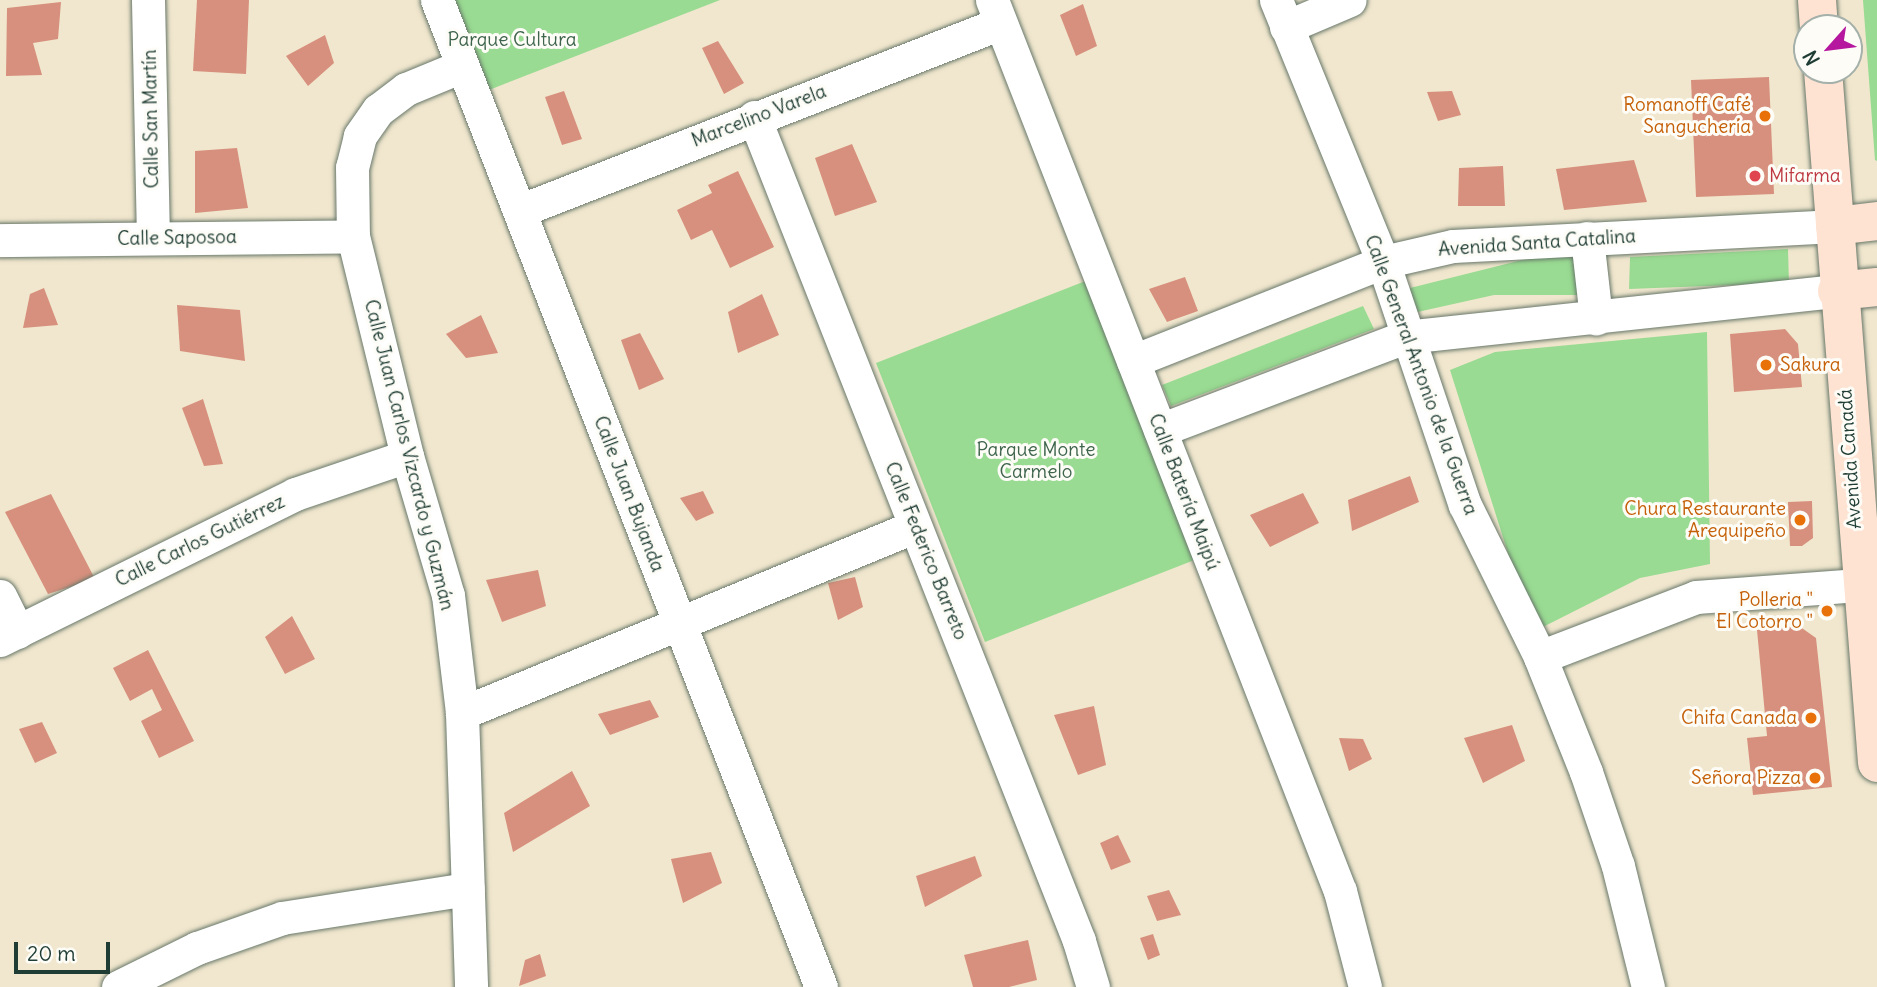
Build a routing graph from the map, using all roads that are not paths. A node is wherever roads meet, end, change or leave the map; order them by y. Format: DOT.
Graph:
graph roads {
  1 [pos="148,0"];
  2 [pos="437,0"];
  3 [pos="1350,0"];
  4 [pos="996,11"];
  5 [pos="1281,14"];
  6 [pos="462,66"];
  7 [pos="1824,84"];
  8 [pos="754,117"];
  9 [pos="519,211"];
  10 [pos="1877,221"];
  11 [pos="1835,226"];
  12 [pos="353,236"];
  13 [pos="153,238"];
  14 [pos="1587,238"];
  15 [pos="0,240"];
  16 [pos="1383,262"];
  17 [pos="1877,286"];
  18 [pos="1837,291"];
  19 [pos="1596,318"];
  20 [pos="1405,337"];
  21 [pos="1133,361"];
  22 [pos="1160,430"];
  23 [pos="407,456"];
  24 [pos="915,526"];
  25 [pos="1860,585"];
  26 [pos="0,596"];
  27 [pos="680,625"];
  28 [pos="9,636"];
  29 [pos="1539,657"];
  30 [pos="463,713"];
  31 [pos="1877,763"];
  32 [pos="468,889"];
  33 [pos="118,987"];
  34 [pos="471,987"];
  35 [pos="821,987"];
  36 [pos="1093,987"];
  37 [pos="1365,987"];
  38 [pos="1648,987"];
  1 -- 13 [label="street, Calle San Martín"];
  2 -- 6 [label="street, Calle Juan Bujanda"];
  3 -- 5 [label="street"];
  4 -- 8 [label="street, Marcelino Varela"];
  4 -- 21 [label="street, Calle Batería Maipú"];
  5 -- 16 [label="street, Calle General Antonio de la Guerra"];
  6 -- 9 [label="street, Calle Juan Bujanda"];
  6 -- 12 [label="street, Calle Juan Carlos Vizcardo y Guzmán"];
  7 -- 11 [label="main road, Avenida Canadá"];
  8 -- 9 [label="street, Marcelino Varela"];
  8 -- 24 [label="street, Calle Federico Barreto"];
  9 -- 27 [label="street, Calle Juan Bujanda"];
  10 -- 11 [label="main road, Avenida Santa Catalina"];
  11 -- 14 [label="street, Avenida Santa Catalina"];
  11 -- 18 [label="main road, Avenida Canadá"];
  12 -- 13 [label="street, Calle Saposoa"];
  12 -- 23 [label="street, Calle Juan Carlos Vizcardo y Guzmán"];
  13 -- 15 [label="street, Calle Saposoa"];
  14 -- 16 [label="street, Avenida Santa Catalina"];
  14 -- 19 [label="street"];
  16 -- 20 [label="street, Calle General Antonio de la Guerra"];
  16 -- 21 [label="street, Avenida Santa Catalina"];
  17 -- 18 [label="main road"];
  18 -- 19 [label="street"];
  18 -- 25 [label="main road, Avenida Canadá"];
  19 -- 20 [label="street"];
  20 -- 22 [label="street"];
  20 -- 29 [label="street, Calle General Antonio de la Guerra"];
  21 -- 22 [label="street, Calle Batería Maipú"];
  22 -- 37 [label="street, Calle Batería Maipú"];
  23 -- 28 [label="street, Calle Carlos Gutiérrez"];
  23 -- 30 [label="street, Calle Juan Carlos Vizcardo y Guzmán"];
  24 -- 27 [label="street"];
  24 -- 36 [label="street, Calle Federico Barreto"];
  25 -- 29 [label="street"];
  25 -- 31 [label="main road, Avenida Canadá"];
  26 -- 28 [label="street"];
  27 -- 30 [label="street"];
  27 -- 35 [label="street, Calle Juan Bujanda"];
  29 -- 38 [label="street, Calle General Antonio de la Guerra"];
  30 -- 32 [label="street, Calle Juan Carlos Vizcardo y Guzmán"];
  32 -- 33 [label="street"];
  32 -- 34 [label="street, Calle Juan Carlos Vizcardo y Guzmán"];
}
